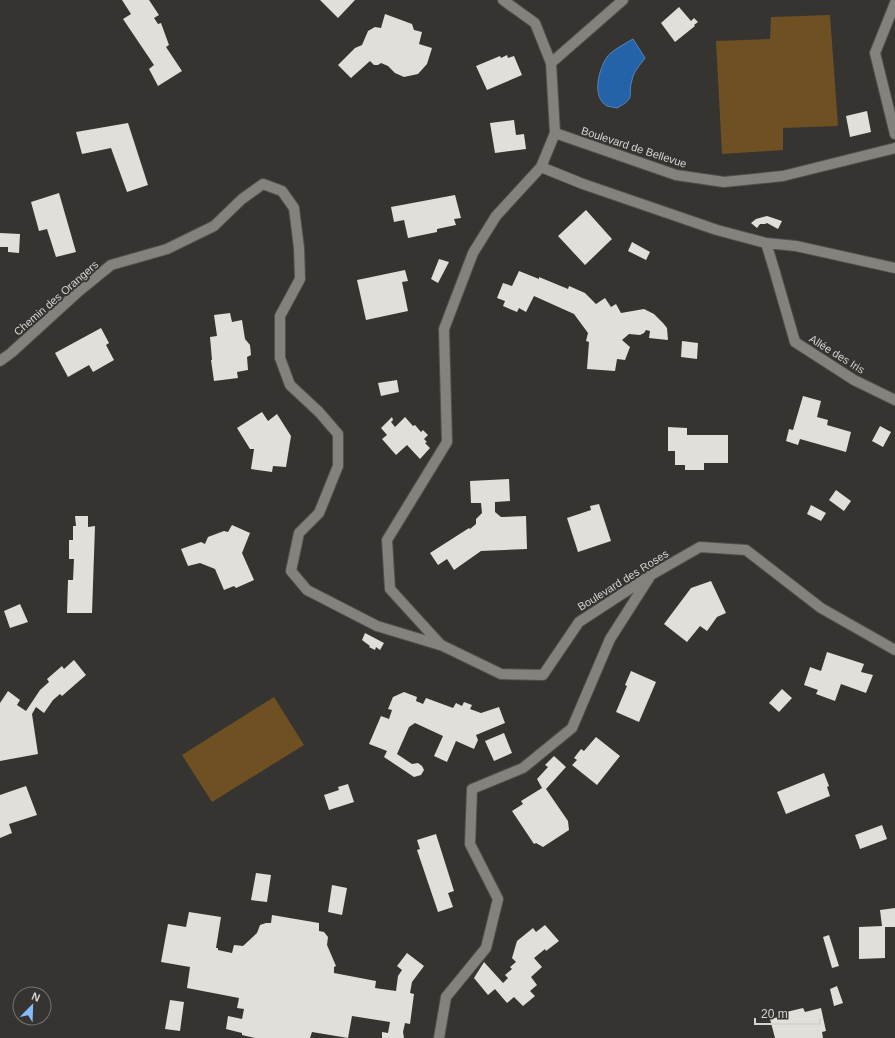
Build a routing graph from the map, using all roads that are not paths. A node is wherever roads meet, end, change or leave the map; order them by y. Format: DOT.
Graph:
graph roads {
  1 [pos="503,0"];
  2 [pos="623,0"];
  3 [pos="895,3"];
  4 [pos="551,63"];
  5 [pos="555,133"];
  6 [pos="895,134"];
  7 [pos="895,148"];
  8 [pos="541,167"];
  9 [pos="766,243"];
  10 [pos="895,268"];
  11 [pos="0,361"];
  12 [pos="895,400"];
  13 [pos="651,575"];
  14 [pos="441,645"];
  15 [pos="895,650"];
  16 [pos="439,1038"];
  1 -- 4 [label="street"];
  2 -- 4 [label="street"];
  3 -- 6 [label="street"];
  4 -- 5 [label="street"];
  5 -- 7 [label="street, Boulevard de Bellevue"];
  5 -- 8 [label="street, Boulevard des Roses"];
  8 -- 9 [label="street"];
  8 -- 14 [label="street, Boulevard des Roses"];
  9 -- 10 [label="street"];
  9 -- 12 [label="street, Allée des Iris"];
  11 -- 14 [label="street, Chemin des Orangers"];
  13 -- 14 [label="street, Boulevard des Roses"];
  13 -- 15 [label="street, Boulevard des Roses"];
  13 -- 16 [label="street"];
}
